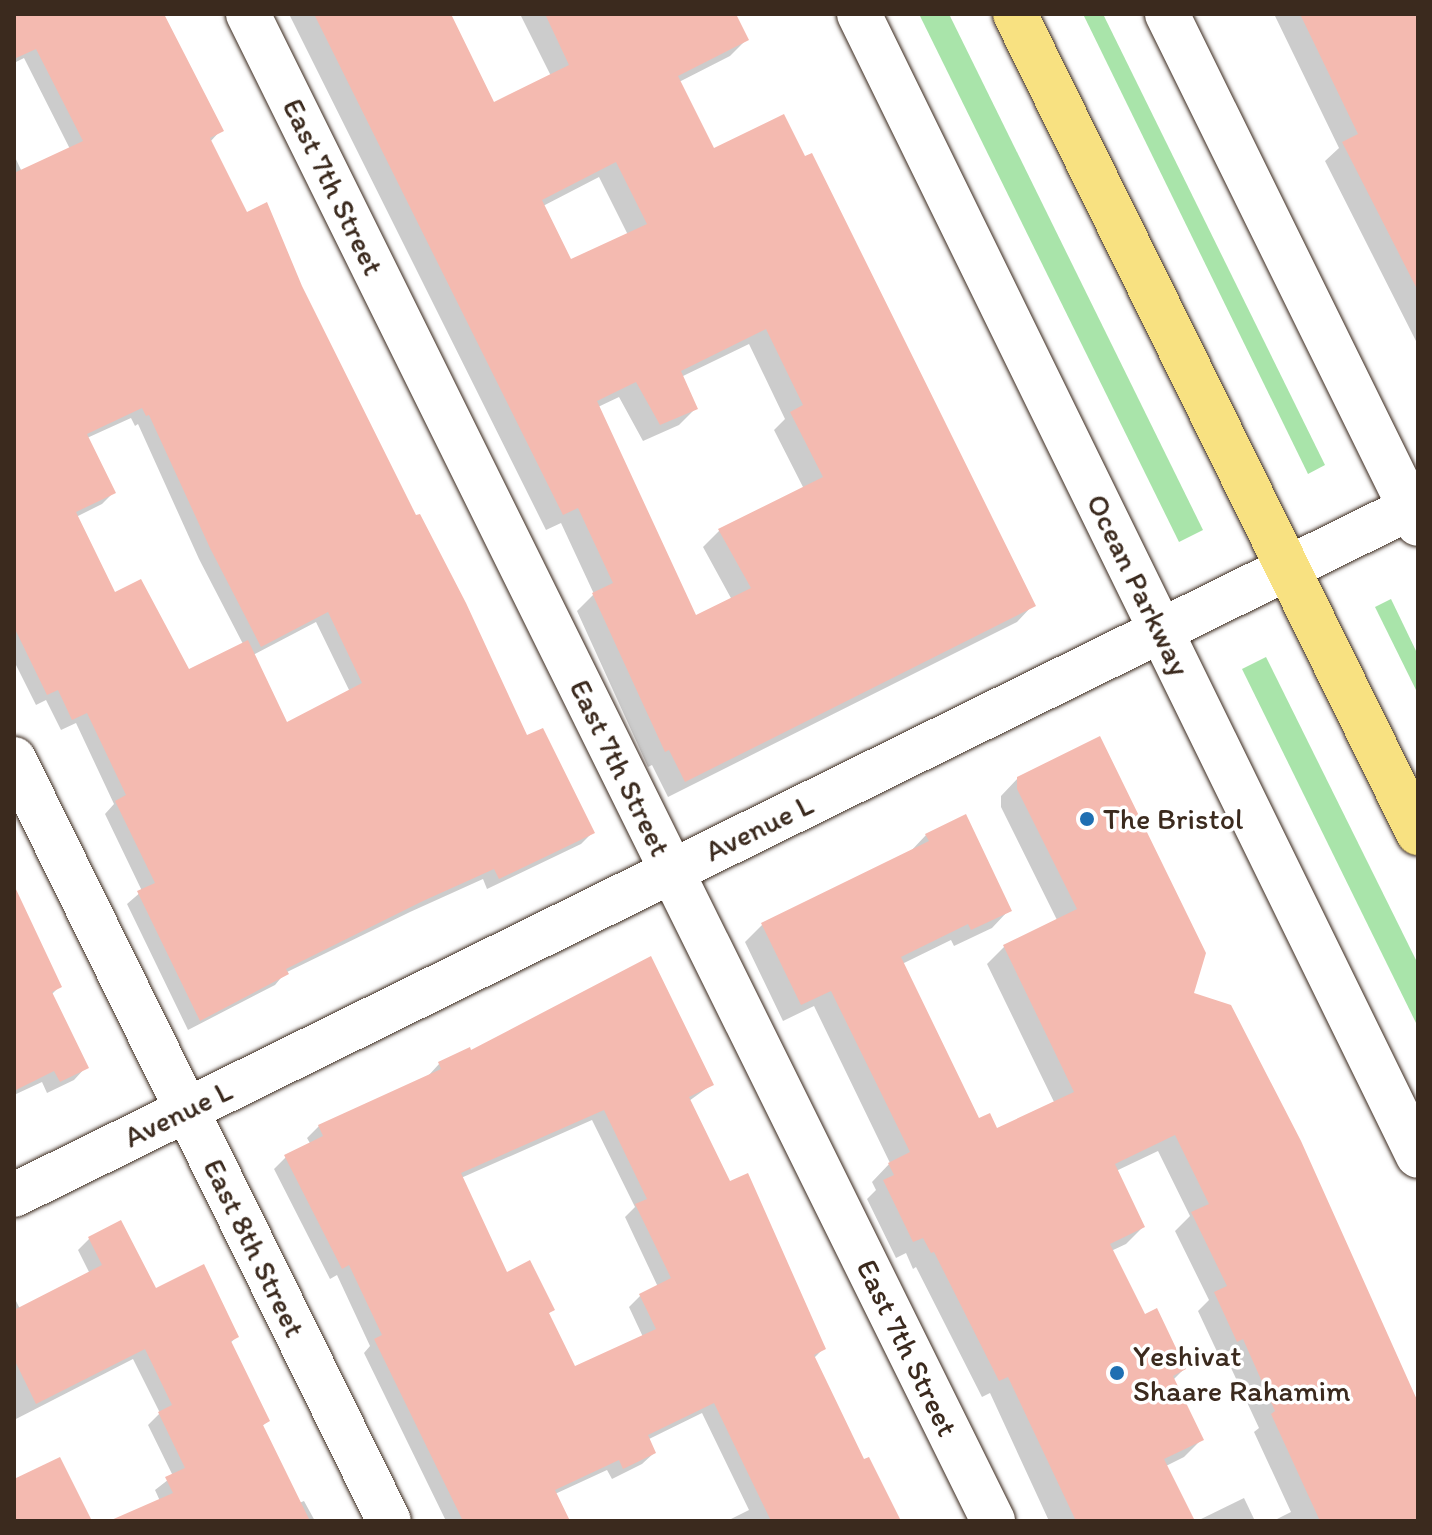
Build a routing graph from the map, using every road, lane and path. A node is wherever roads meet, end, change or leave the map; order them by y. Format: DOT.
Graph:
graph roads {
  1 [pos="248,14"];
  2 [pos="859,14"];
  3 [pos="1015,14"];
  4 [pos="1167,14"];
  5 [pos="1415,512"];
  6 [pos="1288,568"];
  7 [pos="1161,631"];
  8 [pos="14,759"];
  9 [pos="1418,833"];
  10 [pos="671,872"];
  11 [pos="187,1110"];
  12 [pos="1418,1156"];
  13 [pos="14,1195"];
  14 [pos="389,1521"];
  15 [pos="993,1521"];
  1 -- 10 [label="street, East 7th Street"];
  2 -- 7 [label="street, Ocean Parkway"];
  3 -- 6 [label="main road"];
  4 -- 5 [label="street"];
  5 -- 6 [label="street, Avenue L"];
  6 -- 7 [label="street, Avenue L"];
  6 -- 9 [label="main road"];
  7 -- 10 [label="street, Avenue L"];
  7 -- 12 [label="street, Ocean Parkway"];
  8 -- 11 [label="street, East 8th Street"];
  10 -- 11 [label="street, Avenue L"];
  10 -- 15 [label="street, East 7th Street"];
  11 -- 13 [label="street, Avenue L"];
  11 -- 14 [label="street, East 8th Street"];
}
